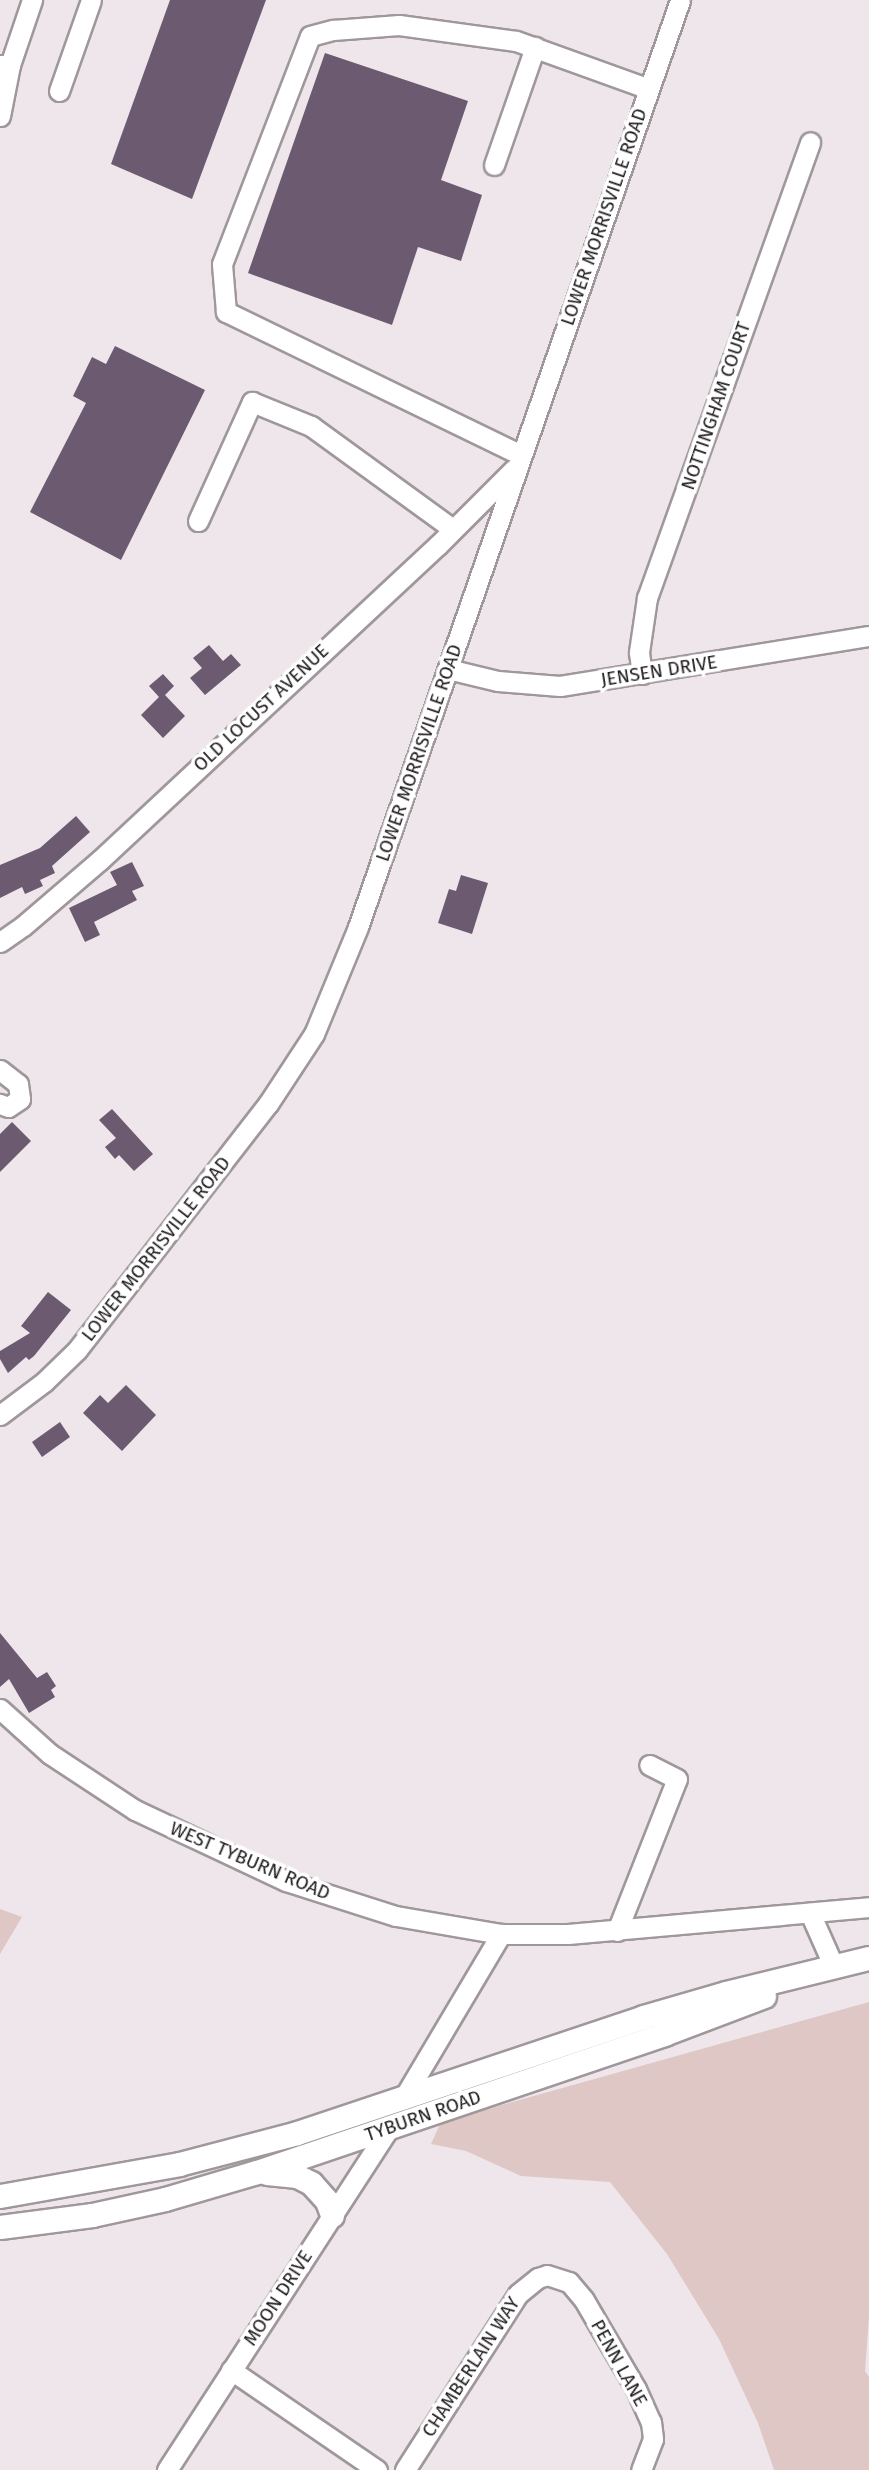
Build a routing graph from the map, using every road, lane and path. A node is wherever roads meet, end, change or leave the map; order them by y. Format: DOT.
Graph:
graph roads {
  1 [pos="32,0"];
  2 [pos="91,0"];
  3 [pos="680,0"];
  4 [pos="535,47"];
  5 [pos="5,65"];
  6 [pos="649,89"];
  7 [pos="59,91"];
  8 [pos="0,116"];
  9 [pos="810,142"];
  10 [pos="494,166"];
  11 [pos="519,461"];
  12 [pos="198,521"];
  13 [pos="453,530"];
  14 [pos="869,636"];
  15 [pos="448,670"];
  16 [pos="642,674"];
  17 [pos="0,942"];
  18 [pos="1,1074"];
  19 [pos="0,1104"];
  20 [pos="0,1415"];
  21 [pos="0,1709"];
  22 [pos="649,1765"];
  23 [pos="869,1907"];
  24 [pos="810,1913"];
  25 [pos="617,1931"];
  26 [pos="502,1934"];
  27 [pos="869,1958"];
  28 [pos="835,1967"];
  29 [pos="403,2099"];
  30 [pos="390,2126"];
  31 [pos="257,2172"];
  32 [pos="0,2196"];
  33 [pos="332,2216"];
  34 [pos="0,2227"];
  35 [pos="547,2275"];
  36 [pos="231,2370"];
  37 [pos="167,2470"];
  38 [pos="377,2470"];
  39 [pos="405,2470"];
  40 [pos="641,2470"];
  1 -- 5 [label="street"];
  2 -- 7 [label="street"];
  3 -- 6 [label="street, LOWER MORRISVILLE ROAD"];
  4 -- 6 [label="street"];
  4 -- 10 [label="street"];
  4 -- 11 [label="street"];
  5 -- 8 [label="street"];
  6 -- 11 [label="street, LOWER MORRISVILLE ROAD"];
  9 -- 16 [label="street, NOTTINGHAM COURT"];
  11 -- 13 [label="street, OLD LOCUST AVENUE"];
  11 -- 15 [label="street, LOWER MORRISVILLE ROAD"];
  12 -- 13 [label="street"];
  13 -- 17 [label="street, OLD LOCUST AVENUE"];
  14 -- 16 [label="street, JENSEN DRIVE"];
  15 -- 16 [label="street, JENSEN DRIVE"];
  15 -- 20 [label="street, LOWER MORRISVILLE ROAD"];
  18 -- 19 [label="street"];
  21 -- 26 [label="street, WEST TYBURN ROAD"];
  22 -- 25 [label="street"];
  23 -- 24 [label="street, WEST TYBURN ROAD"];
  24 -- 25 [label="street, WEST TYBURN ROAD"];
  24 -- 28 [label="street"];
  25 -- 26 [label="street, WEST TYBURN ROAD"];
  26 -- 29 [label="street"];
  27 -- 28 [label="main road, TYBURN ROAD"];
  28 -- 29 [label="main road, TYBURN ROAD"];
  28 -- 30 [label="main road, TYBURN ROAD"];
  29 -- 32 [label="main road, TYBURN ROAD"];
  30 -- 31 [label="main road, TYBURN ROAD"];
  30 -- 33 [label="street, MOON DRIVE"];
  31 -- 33 [label="main road"];
  31 -- 34 [label="main road, TYBURN ROAD"];
  33 -- 36 [label="street, MOON DRIVE"];
  35 -- 39 [label="street, CHAMBERLAIN WAY"];
  35 -- 40 [label="street, PENN LANE"];
  36 -- 37 [label="street, MOON DRIVE"];
  36 -- 38 [label="street"];
}
